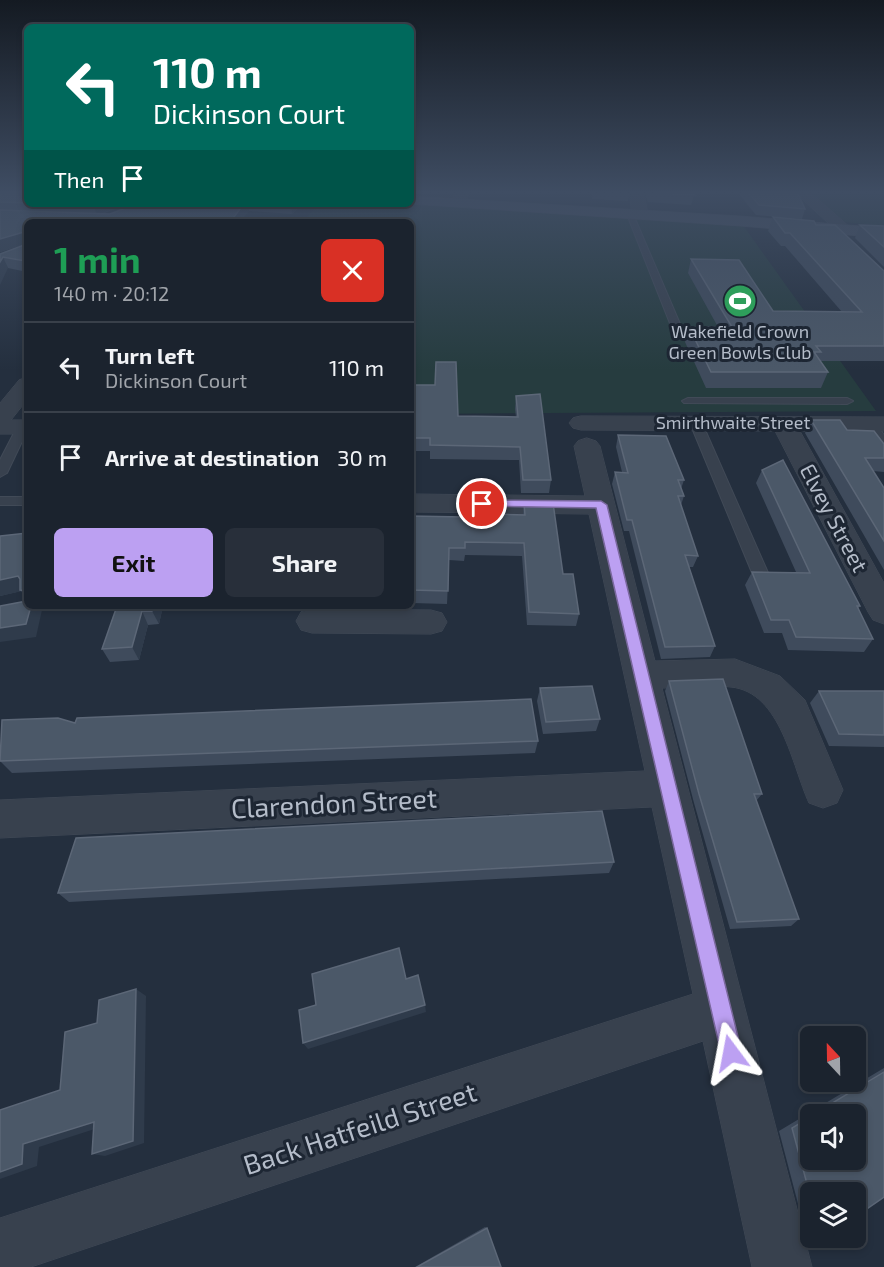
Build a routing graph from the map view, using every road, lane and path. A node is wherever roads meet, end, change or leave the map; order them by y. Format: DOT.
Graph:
graph roads {
  1 [pos="648,252"];
  2 [pos="678,330"];
  3 [pos="24,389"];
  4 [pos="847,401"];
  5 [pos="692,412"];
  6 [pos="0,418"];
  7 [pos="784,424"];
  8 [pos="877,424"];
  9 [pos="17,427"];
  10 [pos="884,444"];
  11 [pos="0,473"];
  12 [pos="0,501"];
  13 [pos="24,501"];
  14 [pos="414,503"];
  15 [pos="601,505"];
  16 [pos="761,575"];
  17 [pos="884,612"];
  18 [pos="373,614"];
  19 [pos="312,621"];
  20 [pos="431,622"];
  21 [pos="641,675"];
  22 [pos="668,788"];
  23 [pos="823,790"];
  24 [pos="0,819"];
  25 [pos="721,1010"];
  26 [pos="0,1248"];
  27 [pos="782,1267"];
  1 -- 2 [label="lane"];
  3 -- 6 [label="street"];
  4 -- 5 [label="lane"];
  5 -- 7 [label="street, Smirthwaite Street"];
  5 -- 15 [label="street, Smirthwaite Street"];
  5 -- 16 [label="lane"];
  7 -- 8 [label="street, Smirthwaite Street"];
  7 -- 17 [label="street, Elvey Street"];
  8 -- 10 [label="lane"];
  9 -- 11 [label="lane"];
  12 -- 13 [label="lane"];
  14 -- 15 [label="street"];
  15 -- 21 [label="street"];
  18 -- 19 [label="street"];
  18 -- 20 [label="street"];
  21 -- 22 [label="street"];
  21 -- 23 [label="street"];
  22 -- 24 [label="street, Clarendon Street"];
  22 -- 25 [label="street"];
  25 -- 26 [label="street, Back Hatfeild Street"];
  25 -- 27 [label="street"];
}
